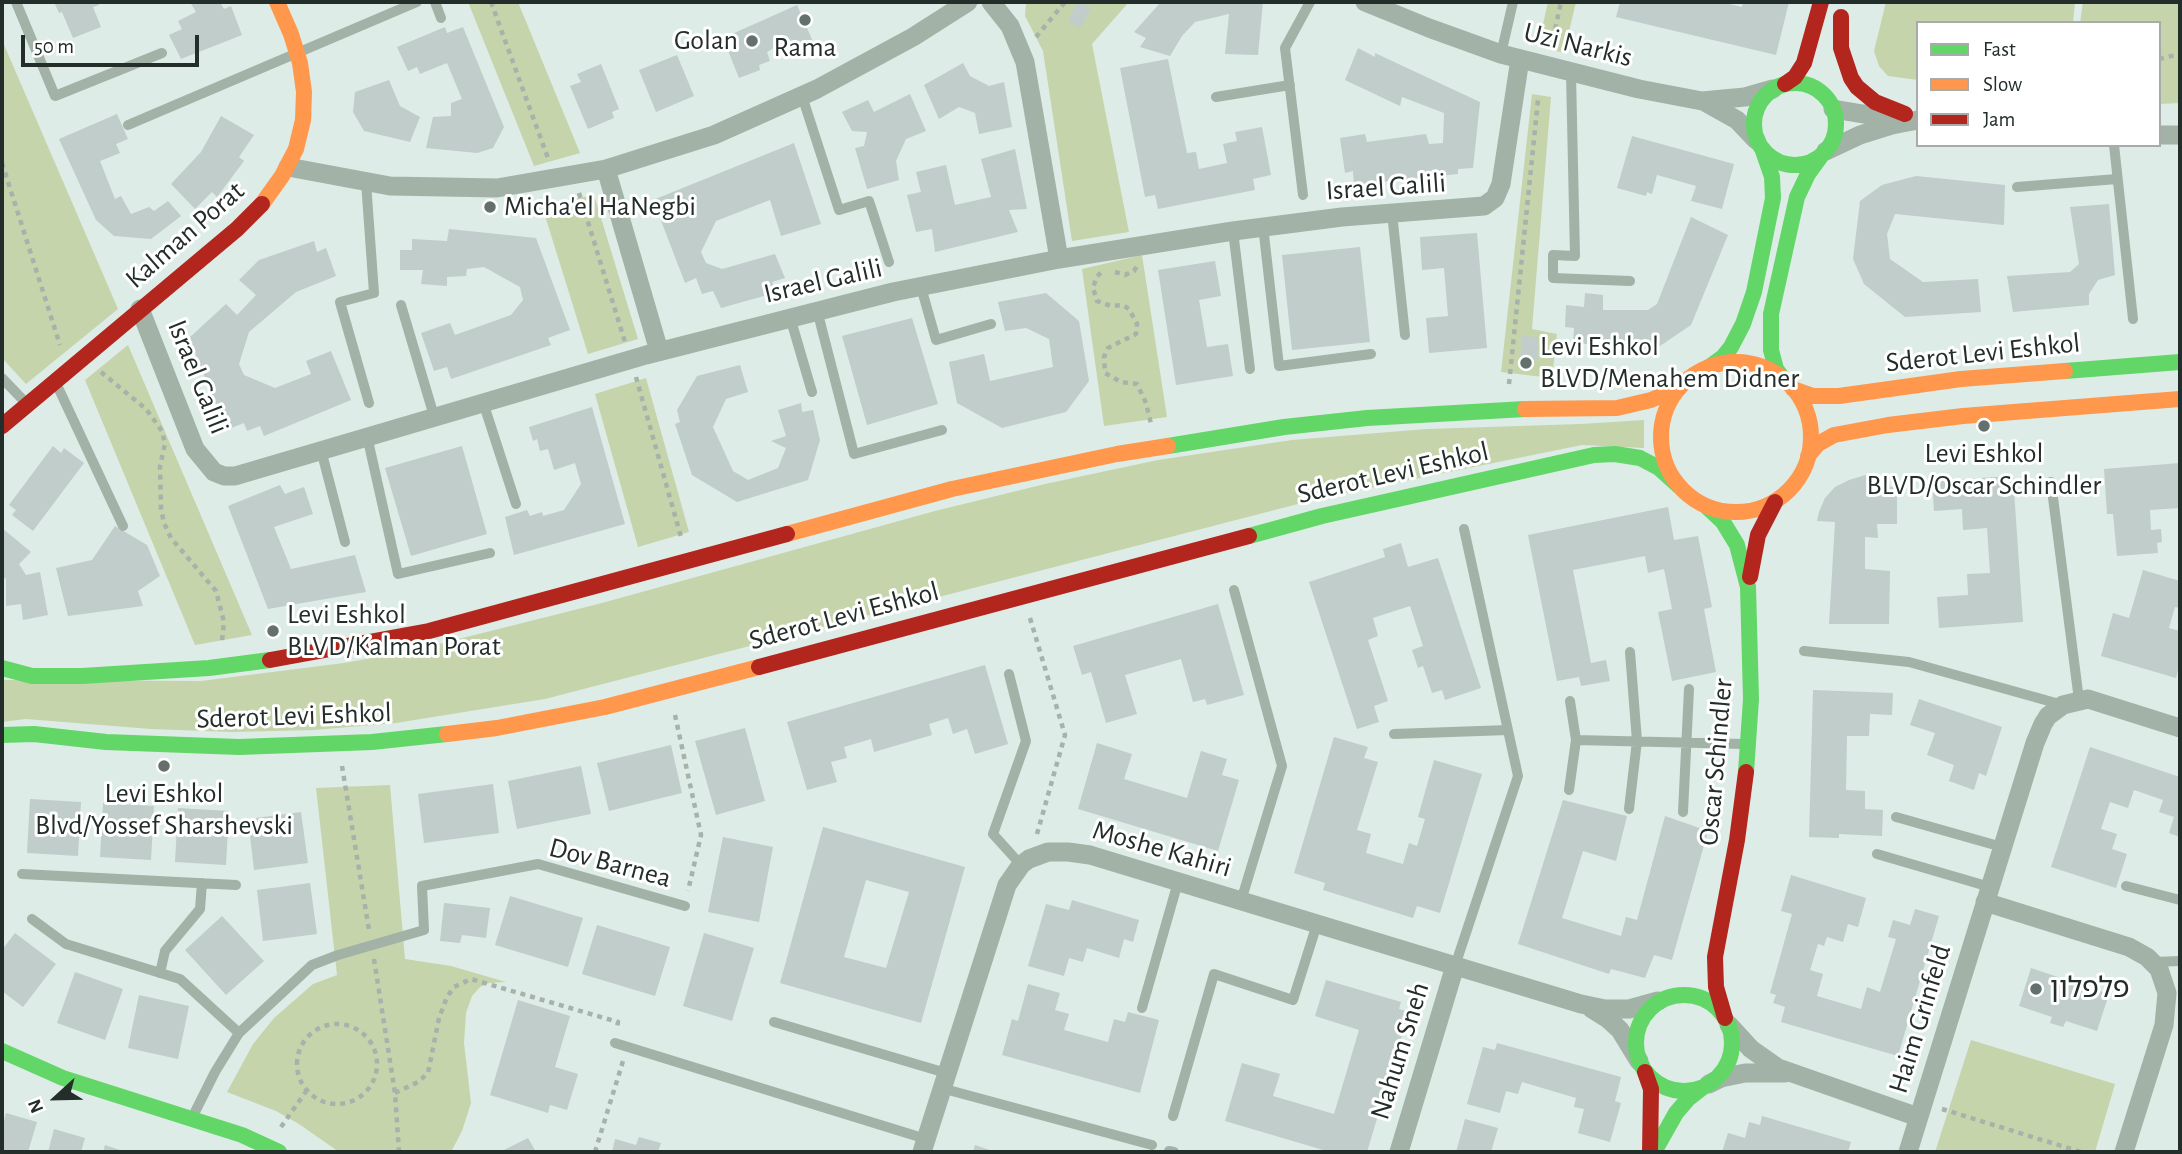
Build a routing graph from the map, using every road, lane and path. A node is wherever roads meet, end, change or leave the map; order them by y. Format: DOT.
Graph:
graph roads {
  1 [pos="16,2"];
  2 [pos="277,2"];
  3 [pos="417,2"];
  4 [pos="435,2"];
  5 [pos="491,2"];
  6 [pos="968,2"];
  7 [pos="991,2"];
  8 [pos="1065,2"];
  9 [pos="1310,2"];
  10 [pos="1365,2"];
  11 [pos="1513,2"];
  12 [pos="1561,2"];
  13 [pos="1821,2"];
  14 [pos="1843,9"];
  15 [pos="441,18"];
  16 [pos="162,53"];
  17 [pos="297,53"];
  18 [pos="2180,54"];
  19 [pos="1023,55"];
  20 [pos="1510,56"];
  21 [pos="2161,59"];
  22 [pos="1557,69"];
  23 [pos="1290,85"];
  24 [pos="1779,86"];
  25 [pos="803,96"];
  26 [pos="1216,97"];
  27 [pos="1702,101"];
  28 [pos="1831,106"];
  29 [pos="1914,117"];
  30 [pos="128,125"];
  31 [pos="2161,135"];
  32 [pos="2180,135"];
  33 [pos="1760,145"];
  34 [pos="2114,147"];
  35 [pos="1824,154"];
  36 [pos="2,163"];
  37 [pos="288,167"];
  38 [pos="606,169"];
  39 [pos="556,178"];
  40 [pos="2117,179"];
  41 [pos="366,182"];
  42 [pos="2017,187"];
  43 [pos="1303,195"];
  44 [pos="1392,213"];
  45 [pos="1263,226"];
  46 [pos="1233,230"];
  47 [pos="1137,245"];
  48 [pos="1059,259"];
  49 [pos="889,262"];
  50 [pos="1630,281"];
  51 [pos="921,287"];
  52 [pos="401,305"];
  53 [pos="140,309"];
  54 [pos="817,310"];
  55 [pos="790,317"];
  56 [pos="2133,319"];
  57 [pos="991,324"];
  58 [pos="1405,335"];
  59 [pos="659,351"];
  60 [pos="1371,354"];
  61 [pos="85,356"];
  62 [pos="2180,362"];
  63 [pos="1708,368"];
  64 [pos="68,369"];
  65 [pos="1250,369"];
  66 [pos="2,378"];
  67 [pos="55,380"];
  68 [pos="1789,385"];
  69 [pos="1679,388"];
  70 [pos="812,391"];
  71 [pos="2180,399"];
  72 [pos="483,401"];
  73 [pos="369,403"];
  74 [pos="26,404"];
  75 [pos="1506,409"];
  76 [pos="434,416"];
  77 [pos="4,424"];
  78 [pos="942,430"];
  79 [pos="367,436"];
  80 [pos="1157,447"];
  81 [pos="321,450"];
  82 [pos="1808,456"];
  83 [pos="2051,482"];
  84 [pos="1679,486"];
  85 [pos="1775,502"];
  86 [pos="516,505"];
  87 [pos="1707,507"];
  88 [pos="123,526"];
  89 [pos="1464,528"];
  90 [pos="345,542"];
  91 [pos="490,553"];
  92 [pos="1748,587"];
  93 [pos="1234,590"];
  94 [pos="1023,595"];
  95 [pos="1804,651"];
  96 [pos="1630,652"];
  97 [pos="220,667"];
  98 [pos="2,668"];
  99 [pos="1009,674"];
  100 [pos="1689,689"];
  101 [pos="670,690"];
  102 [pos="1570,701"];
  103 [pos="2071,702"];
  104 [pos="2180,728"];
  105 [pos="1508,730"];
  106 [pos="1394,734"];
  107 [pos="2,736"];
  108 [pos="1576,740"];
  109 [pos="1637,741"];
  110 [pos="1687,742"];
  111 [pos="1748,744"];
  112 [pos="1569,790"];
  113 [pos="1629,809"];
  114 [pos="1683,812"];
  115 [pos="1896,817"];
  116 [pos="2002,847"];
  117 [pos="1877,854"];
  118 [pos="1025,862"];
  119 [pos="22,874"];
  120 [pos="1178,882"];
  121 [pos="202,883"];
  122 [pos="236,885"];
  123 [pos="2126,886"];
  124 [pos="1988,895"];
  125 [pos="2180,900"];
  126 [pos="1241,901"];
  127 [pos="685,906"];
  128 [pos="32,919"];
  129 [pos="1317,924"];
  130 [pos="1717,941"];
  131 [pos="2180,961"];
  132 [pos="2154,962"];
  133 [pos="1455,966"];
  134 [pos="160,973"];
  135 [pos="1662,999"];
  136 [pos="1581,1004"];
  137 [pos="1142,1008"];
  138 [pos="1727,1021"];
  139 [pos="774,1023"];
  140 [pos="239,1033"];
  141 [pos="615,1043"];
  142 [pos="628,1046"];
  143 [pos="2,1051"];
  144 [pos="390,1061"];
  145 [pos="377,1062"];
  146 [pos="1642,1067"];
  147 [pos="1793,1074"];
  148 [pos="944,1080"];
  149 [pos="1706,1086"];
  150 [pos="307,1090"];
  151 [pos="395,1093"];
  152 [pos="1921,1110"];
  153 [pos="1173,1116"];
  154 [pos="192,1119"];
  155 [pos="1152,1145"];
  156 [pos="924,1146"];
  157 [pos="273,1149"];
  158 [pos="595,1152"];
  159 [pos="1399,1152"];
  160 [pos="1652,1152"];
  161 [pos="1908,1152"];
  162 [pos="2081,1152"];
  163 [pos="2124,1152"];
  1 -- 16 [label="lane"];
  2 -- 17 [label="street, Kalman Porat"];
  3 -- 17 [label="lane"];
  4 -- 15 [label="lane"];
  5 -- 39 [label="path"];
  6 -- 25 [label="street"];
  7 -- 19 [label="street"];
  8 -- 19 [label="path"];
  9 -- 23 [label="lane"];
  10 -- 20 [label="street, Uzi Narkis"];
  11 -- 20 [label="lane"];
  12 -- 22 [label="path"];
  13 -- 24 [label="street"];
  14 -- 28 [label="street"];
  14 -- 29 [label="street"];
  17 -- 30 [label="lane"];
  17 -- 37 [label="street, Kalman Porat"];
  18 -- 21 [label="path"];
  19 -- 48 [label="street"];
  20 -- 22 [label="street, Uzi Narkis"];
  20 -- 44 [label="street, Israel Galili"];
  22 -- 27 [label="street, Uzi Narkis"];
  22 -- 50 [label="lane"];
  22 -- 75 [label="path"];
  23 -- 26 [label="lane"];
  23 -- 43 [label="lane"];
  24 -- 27 [label="street, Uzi Narkis"];
  24 -- 28 [label="street"];
  24 -- 33 [label="street"];
  25 -- 38 [label="street"];
  25 -- 49 [label="lane"];
  27 -- 33 [label="street, Uzi Narkis"];
  28 -- 29 [label="street"];
  28 -- 35 [label="street"];
  29 -- 35 [label="street"];
  31 -- 32 [label="street"];
  33 -- 35 [label="street"];
  33 -- 63 [label="street"];
  34 -- 40 [label="lane"];
  35 -- 68 [label="street"];
  36 -- 64 [label="path"];
  37 -- 41 [label="street"];
  37 -- 53 [label="street, Kalman Porat"];
  38 -- 39 [label="street"];
  38 -- 59 [label="street"];
  39 -- 41 [label="street"];
  40 -- 42 [label="lane"];
  40 -- 56 [label="lane"];
  41 -- 73 [label="lane"];
  44 -- 45 [label="street, Israel Galili"];
  44 -- 58 [label="lane"];
  45 -- 46 [label="street, Israel Galili"];
  45 -- 60 [label="lane"];
  46 -- 47 [label="street, Israel Galili"];
  46 -- 65 [label="lane"];
  47 -- 48 [label="street, Israel Galili"];
  47 -- 80 [label="path"];
  48 -- 51 [label="street, Israel Galili"];
  51 -- 54 [label="street, Israel Galili"];
  51 -- 57 [label="lane"];
  52 -- 76 [label="lane"];
  53 -- 61 [label="street, Kalman Porat"];
  53 -- 81 [label="street, Israel Galili"];
  54 -- 55 [label="street, Israel Galili"];
  54 -- 78 [label="lane"];
  55 -- 59 [label="street, Israel Galili"];
  55 -- 70 [label="lane"];
  59 -- 72 [label="street, Israel Galili"];
  61 -- 64 [label="street, Kalman Porat"];
  61 -- 97 [label="path"];
  62 -- 68 [label="street, Sderot Levi Eshkol"];
  63 -- 68 [label="street"];
  63 -- 69 [label="street"];
  64 -- 67 [label="street, Kalman Porat"];
  66 -- 74 [label="lane"];
  67 -- 74 [label="street, Kalman Porat"];
  67 -- 88 [label="lane"];
  68 -- 82 [label="street"];
  69 -- 75 [label="street, Sderot Levi Eshkol"];
  69 -- 84 [label="street"];
  71 -- 82 [label="street"];
  72 -- 76 [label="street, Israel Galili"];
  72 -- 86 [label="lane"];
  74 -- 77 [label="street, Kalman Porat"];
  75 -- 80 [label="street, Sderot Levi Eshkol"];
  76 -- 79 [label="street, Israel Galili"];
  79 -- 81 [label="street, Israel Galili"];
  79 -- 91 [label="lane"];
  80 -- 97 [label="street, Sderot Levi Eshkol"];
  81 -- 90 [label="lane"];
  82 -- 85 [label="street"];
  83 -- 103 [label="lane"];
  84 -- 87 [label="street"];
  84 -- 94 [label="street, Sderot Levi Eshkol"];
  85 -- 87 [label="street"];
  85 -- 92 [label="street, Oscar Schindler"];
  87 -- 92 [label="street, Oscar Schindler"];
  89 -- 105 [label="lane"];
  92 -- 111 [label="street, Oscar Schindler"];
  93 -- 126 [label="lane"];
  94 -- 101 [label="street, Sderot Levi Eshkol"];
  94 -- 118 [label="path"];
  95 -- 103 [label="lane"];
  96 -- 109 [label="lane"];
  97 -- 98 [label="street, Sderot Levi Eshkol"];
  99 -- 118 [label="lane"];
  100 -- 110 [label="lane"];
  101 -- 107 [label="street, Sderot Levi Eshkol"];
  101 -- 127 [label="path"];
  102 -- 108 [label="lane"];
  103 -- 104 [label="street"];
  103 -- 116 [label="street, Haim Grinfeld"];
  105 -- 106 [label="lane"];
  105 -- 133 [label="lane"];
  108 -- 109 [label="lane"];
  108 -- 112 [label="lane"];
  109 -- 110 [label="lane"];
  109 -- 113 [label="lane"];
  110 -- 111 [label="lane"];
  110 -- 114 [label="lane"];
  111 -- 130 [label="street, Oscar Schindler"];
  115 -- 116 [label="lane"];
  116 -- 124 [label="street, Haim Grinfeld"];
  117 -- 124 [label="lane"];
  118 -- 120 [label="street, Moshe Kahiri"];
  118 -- 148 [label="street"];
  119 -- 121 [label="lane"];
  120 -- 126 [label="street, Moshe Kahiri"];
  120 -- 137 [label="lane"];
  121 -- 122 [label="lane"];
  121 -- 134 [label="lane"];
  123 -- 125 [label="lane"];
  124 -- 132 [label="street"];
  124 -- 152 [label="street, Haim Grinfeld"];
  126 -- 129 [label="street, Moshe Kahiri"];
  127 -- 140 [label="lane, Dov Barnea"];
  128 -- 134 [label="lane"];
  129 -- 133 [label="street, Moshe Kahiri"];
  129 -- 153 [label="lane"];
  130 -- 135 [label="street, Oscar Schindler"];
  130 -- 138 [label="street, Oscar Schindler"];
  131 -- 132 [label="lane"];
  132 -- 163 [label="street"];
  133 -- 136 [label="street, Moshe Kahiri"];
  133 -- 159 [label="street, Nahum Sneh"];
  134 -- 140 [label="lane"];
  135 -- 136 [label="street, Moshe Kahiri"];
  135 -- 138 [label="street"];
  135 -- 146 [label="street"];
  136 -- 146 [label="street, Moshe Kahiri"];
  138 -- 147 [label="street"];
  138 -- 149 [label="street"];
  139 -- 148 [label="lane"];
  140 -- 154 [label="lane, Dov Barnea"];
  141 -- 142 [label="lane"];
  141 -- 151 [label="path"];
  142 -- 156 [label="lane"];
  142 -- 158 [label="path"];
  143 -- 154 [label="street"];
  144 -- 145 [label="path"];
  145 -- 150 [label="path"];
  145 -- 150 [label="path"];
  146 -- 149 [label="street"];
  146 -- 160 [label="street"];
  147 -- 149 [label="street"];
  147 -- 152 [label="street"];
  148 -- 155 [label="lane"];
  148 -- 156 [label="street"];
  149 -- 160 [label="street"];
  150 -- 157 [label="path"];
  152 -- 161 [label="street, Haim Grinfeld"];
  152 -- 162 [label="path"];
  154 -- 157 [label="street"];
}
